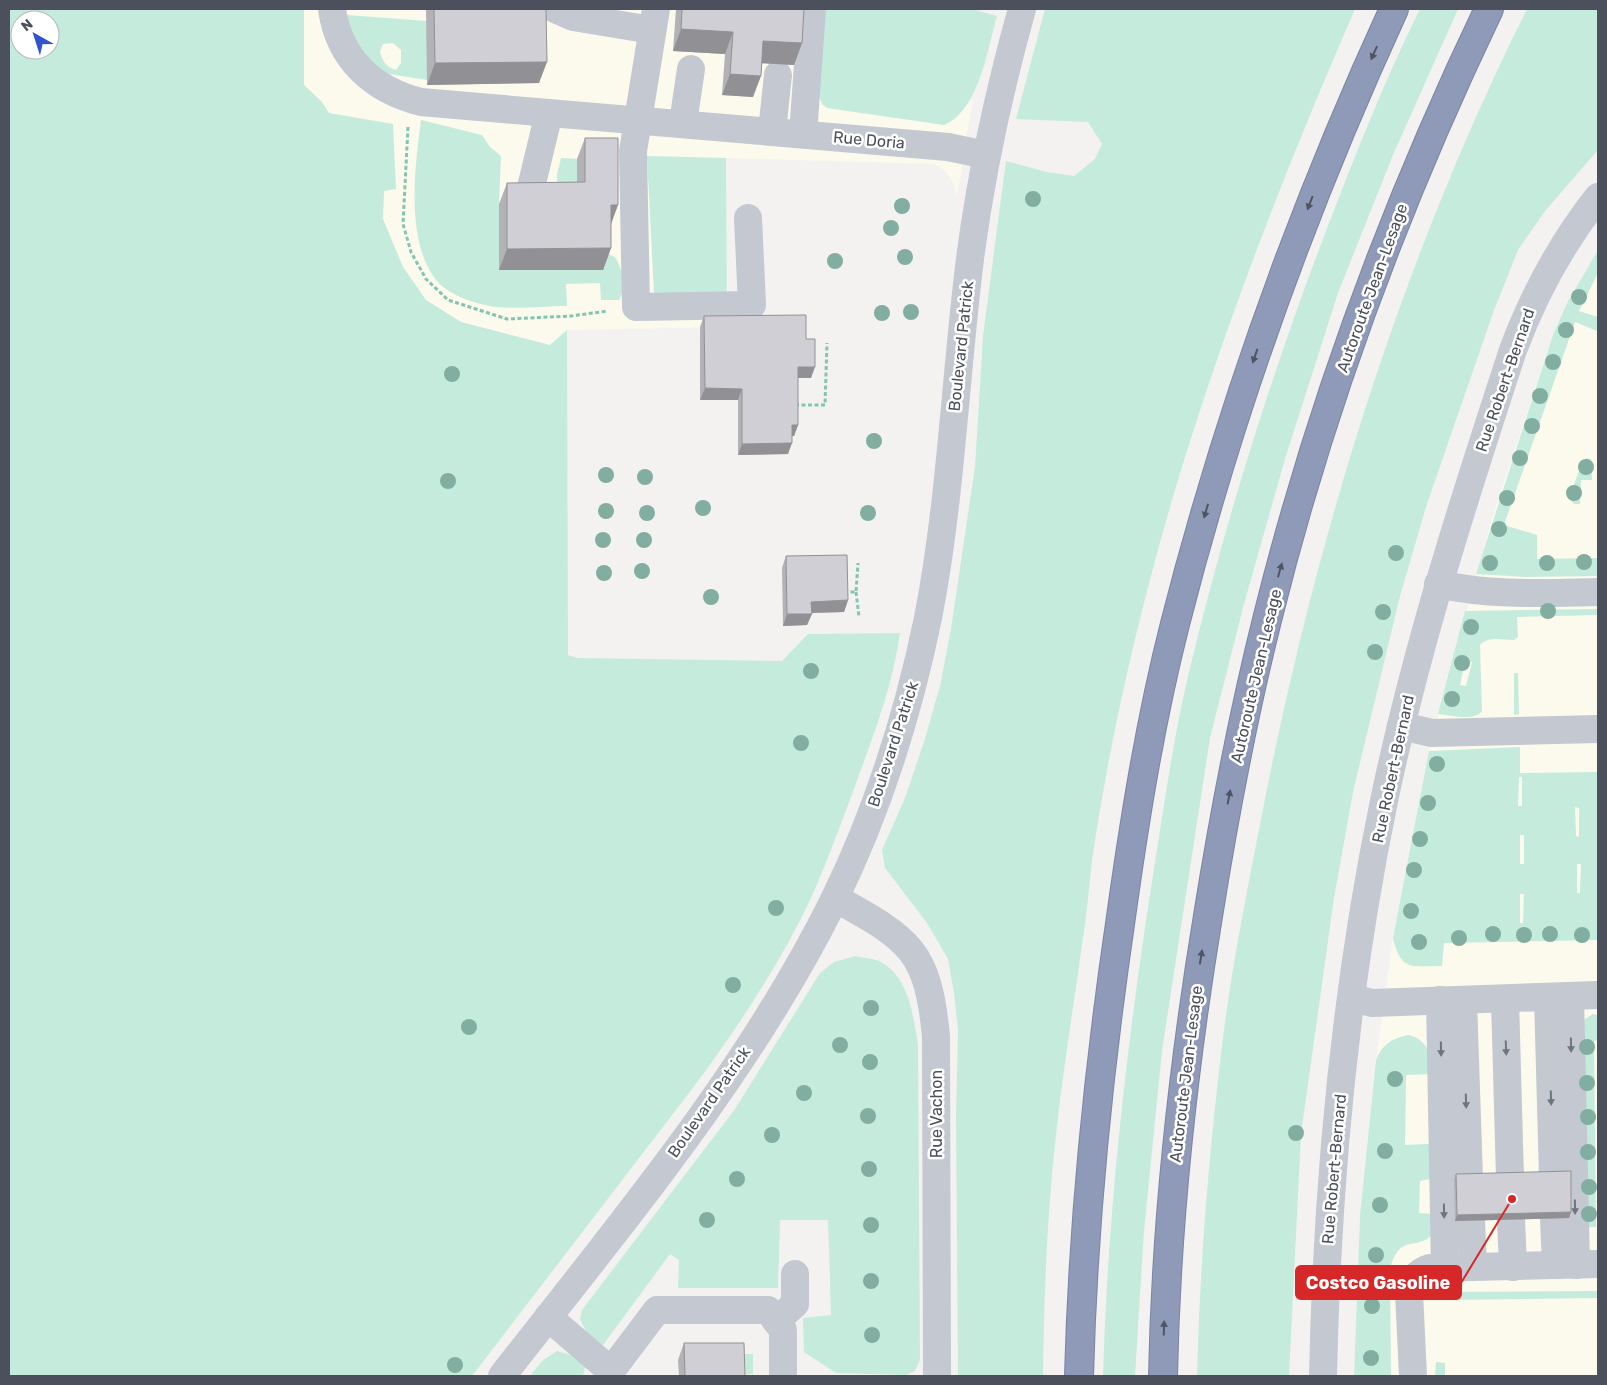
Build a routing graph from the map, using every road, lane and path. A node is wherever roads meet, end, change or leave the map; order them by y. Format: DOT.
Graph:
graph roads {
  1 [pos="332,9"];
  2 [pos="556,9"];
  3 [pos="812,9"];
  4 [pos="1022,9"];
  5 [pos="1394,9"];
  6 [pos="1489,9"];
  7 [pos="654,20"];
  8 [pos="691,69"];
  9 [pos="778,75"];
  10 [pos="411,100"];
  11 [pos="549,113"];
  12 [pos="637,119"];
  13 [pos="684,123"];
  14 [pos="761,130"];
  15 [pos="803,134"];
  16 [pos="986,155"];
  17 [pos="1598,197"];
  18 [pos="527,204"];
  19 [pos="748,218"];
  20 [pos="636,307"];
  21 [pos="827,343"];
  22 [pos="794,405"];
  23 [pos="858,563"];
  24 [pos="1438,584"];
  25 [pos="844,592"];
  26 [pos="856,592"];
  27 [pos="1598,592"];
  28 [pos="859,617"];
  29 [pos="1401,726"];
  30 [pos="1598,729"];
  31 [pos="835,898"];
  32 [pos="1598,996"];
  33 [pos="1559,997"];
  34 [pos="1352,998"];
  35 [pos="1505,999"];
  36 [pos="1452,1000"];
  37 [pos="1553,1177"];
  38 [pos="1510,1178"];
  39 [pos="1468,1179"];
  40 [pos="1511,1219"];
  41 [pos="1554,1219"];
  42 [pos="1471,1221"];
  43 [pos="1577,1265"];
  44 [pos="1473,1267"];
  45 [pos="1513,1267"];
  46 [pos="1444,1268"];
  47 [pos="795,1274"];
  48 [pos="548,1317"];
  49 [pos="776,1321"];
  50 [pos="611,1374"];
  51 [pos="502,1376"];
  52 [pos="783,1376"];
  53 [pos="937,1376"];
  54 [pos="1079,1376"];
  55 [pos="1163,1376"];
  56 [pos="1322,1376"];
  57 [pos="1413,1376"];
  1 -- 10 [label="street, Rue Doria"];
  2 -- 7 [label="street"];
  3 -- 15 [label="street"];
  4 -- 16 [label="street, Boulevard Patrick"];
  5 -- 54 [label="highway, one-way"];
  55 -- 6 [label="highway, Autoroute Jean-Lesage, one-way"];
  7 -- 12 [label="street"];
  8 -- 13 [label="street"];
  9 -- 14 [label="street"];
  10 -- 11 [label="street, Rue Doria"];
  10 -- 20 [label="path"];
  11 -- 12 [label="street, Rue Doria"];
  11 -- 18 [label="street"];
  12 -- 13 [label="street, Rue Doria"];
  12 -- 20 [label="street"];
  13 -- 14 [label="street, Rue Doria"];
  14 -- 15 [label="street, Rue Doria"];
  15 -- 16 [label="street, Rue Doria"];
  16 -- 31 [label="street, Boulevard Patrick"];
  17 -- 24 [label="street, Rue Robert-Bernard"];
  19 -- 20 [label="street"];
  21 -- 22 [label="path"];
  23 -- 26 [label="path"];
  24 -- 27 [label="street"];
  24 -- 29 [label="street, Rue Robert-Bernard"];
  25 -- 26 [label="path"];
  26 -- 28 [label="path"];
  29 -- 30 [label="street"];
  29 -- 34 [label="street, Rue Robert-Bernard"];
  31 -- 48 [label="street, Boulevard Patrick"];
  31 -- 53 [label="street, Rue Vachon"];
  32 -- 33 [label="street"];
  33 -- 35 [label="street"];
  33 -- 37 [label="street, one-way"];
  33 -- 43 [label="street, one-way"];
  34 -- 36 [label="street"];
  34 -- 56 [label="street, Rue Robert-Bernard"];
  35 -- 36 [label="street"];
  35 -- 38 [label="street, one-way"];
  36 -- 39 [label="street, one-way"];
  36 -- 46 [label="street, one-way"];
  40 -- 45 [label="street"];
  41 -- 43 [label="street"];
  42 -- 44 [label="street"];
  43 -- 45 [label="street"];
  44 -- 45 [label="street"];
  44 -- 46 [label="street"];
  46 -- 57 [label="street"];
  47 -- 49 [label="street"];
  48 -- 50 [label="street"];
  48 -- 51 [label="street, Boulevard Patrick"];
  49 -- 50 [label="street"];
  49 -- 52 [label="street"];
}
